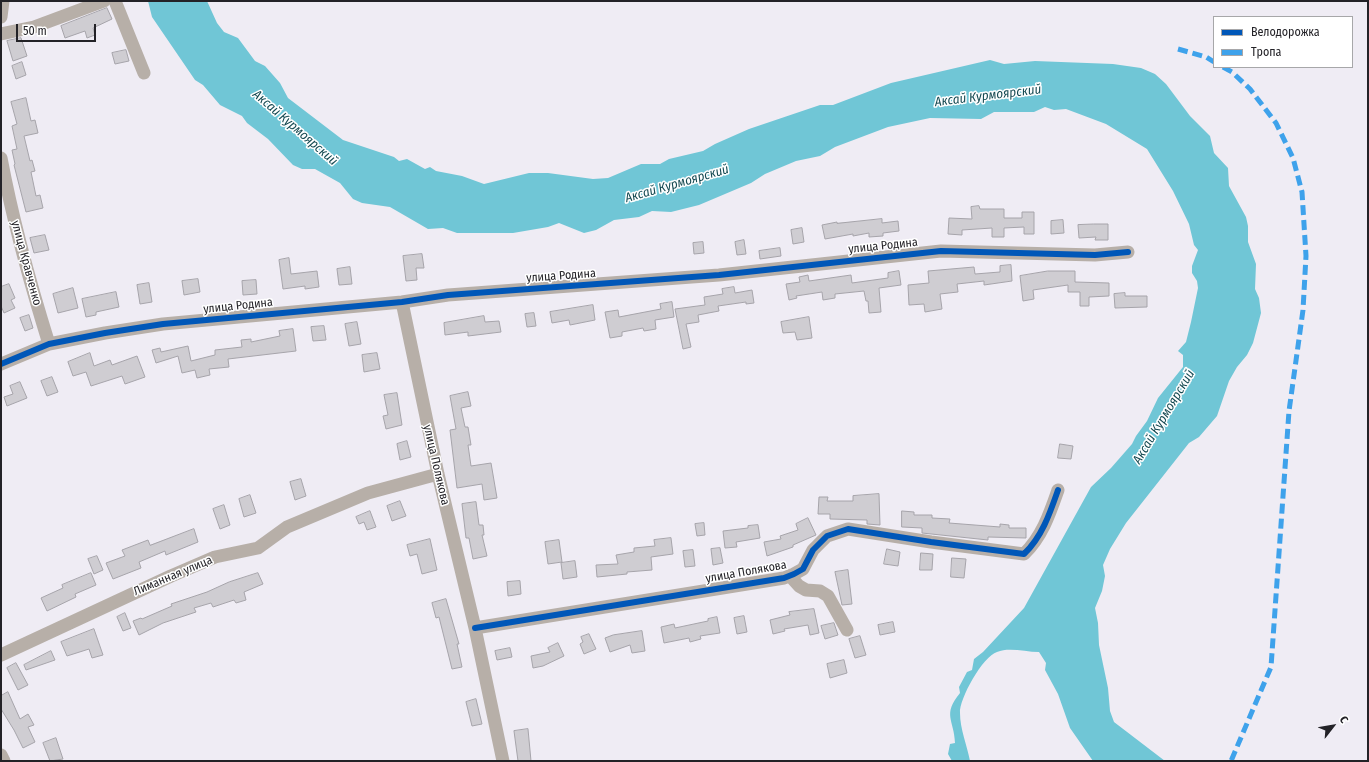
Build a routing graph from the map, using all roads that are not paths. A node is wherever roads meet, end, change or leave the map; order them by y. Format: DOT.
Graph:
graph roads {
  1 [pos="3,1"];
  2 [pos="104,1"];
  3 [pos="115,1"];
  4 [pos="1,17"];
  5 [pos="1,34"];
  6 [pos="144,73"];
  7 [pos="1,158"];
  8 [pos="1128,252"];
  9 [pos="402,302"];
  10 [pos="49,344"];
  11 [pos="1,364"];
  12 [pos="438,474"];
  13 [pos="1058,490"];
  14 [pos="790,576"];
  15 [pos="475,628"];
  16 [pos="847,630"];
  17 [pos="1,655"];
  18 [pos="1,755"];
  19 [pos="4,761"];
  20 [pos="503,761"];
  1 -- 4 [label="street"];
  2 -- 5 [label="street"];
  3 -- 6 [label="street"];
  7 -- 10 [label="street, улица Кравченко"];
  8 -- 9 [label="street, улица Родина"];
  9 -- 10 [label="street, улица Родина"];
  9 -- 12 [label="street, улица Полякова"];
  10 -- 11 [label="street, улица Родина"];
  12 -- 15 [label="street, улица Полякова"];
  12 -- 17 [label="street, Лиманная улица"];
  13 -- 14 [label="street, улица Полякова"];
  14 -- 15 [label="street, улица Полякова"];
  14 -- 16 [label="street"];
  15 -- 20 [label="street, улица Полякова"];
  18 -- 19 [label="street"];
}
